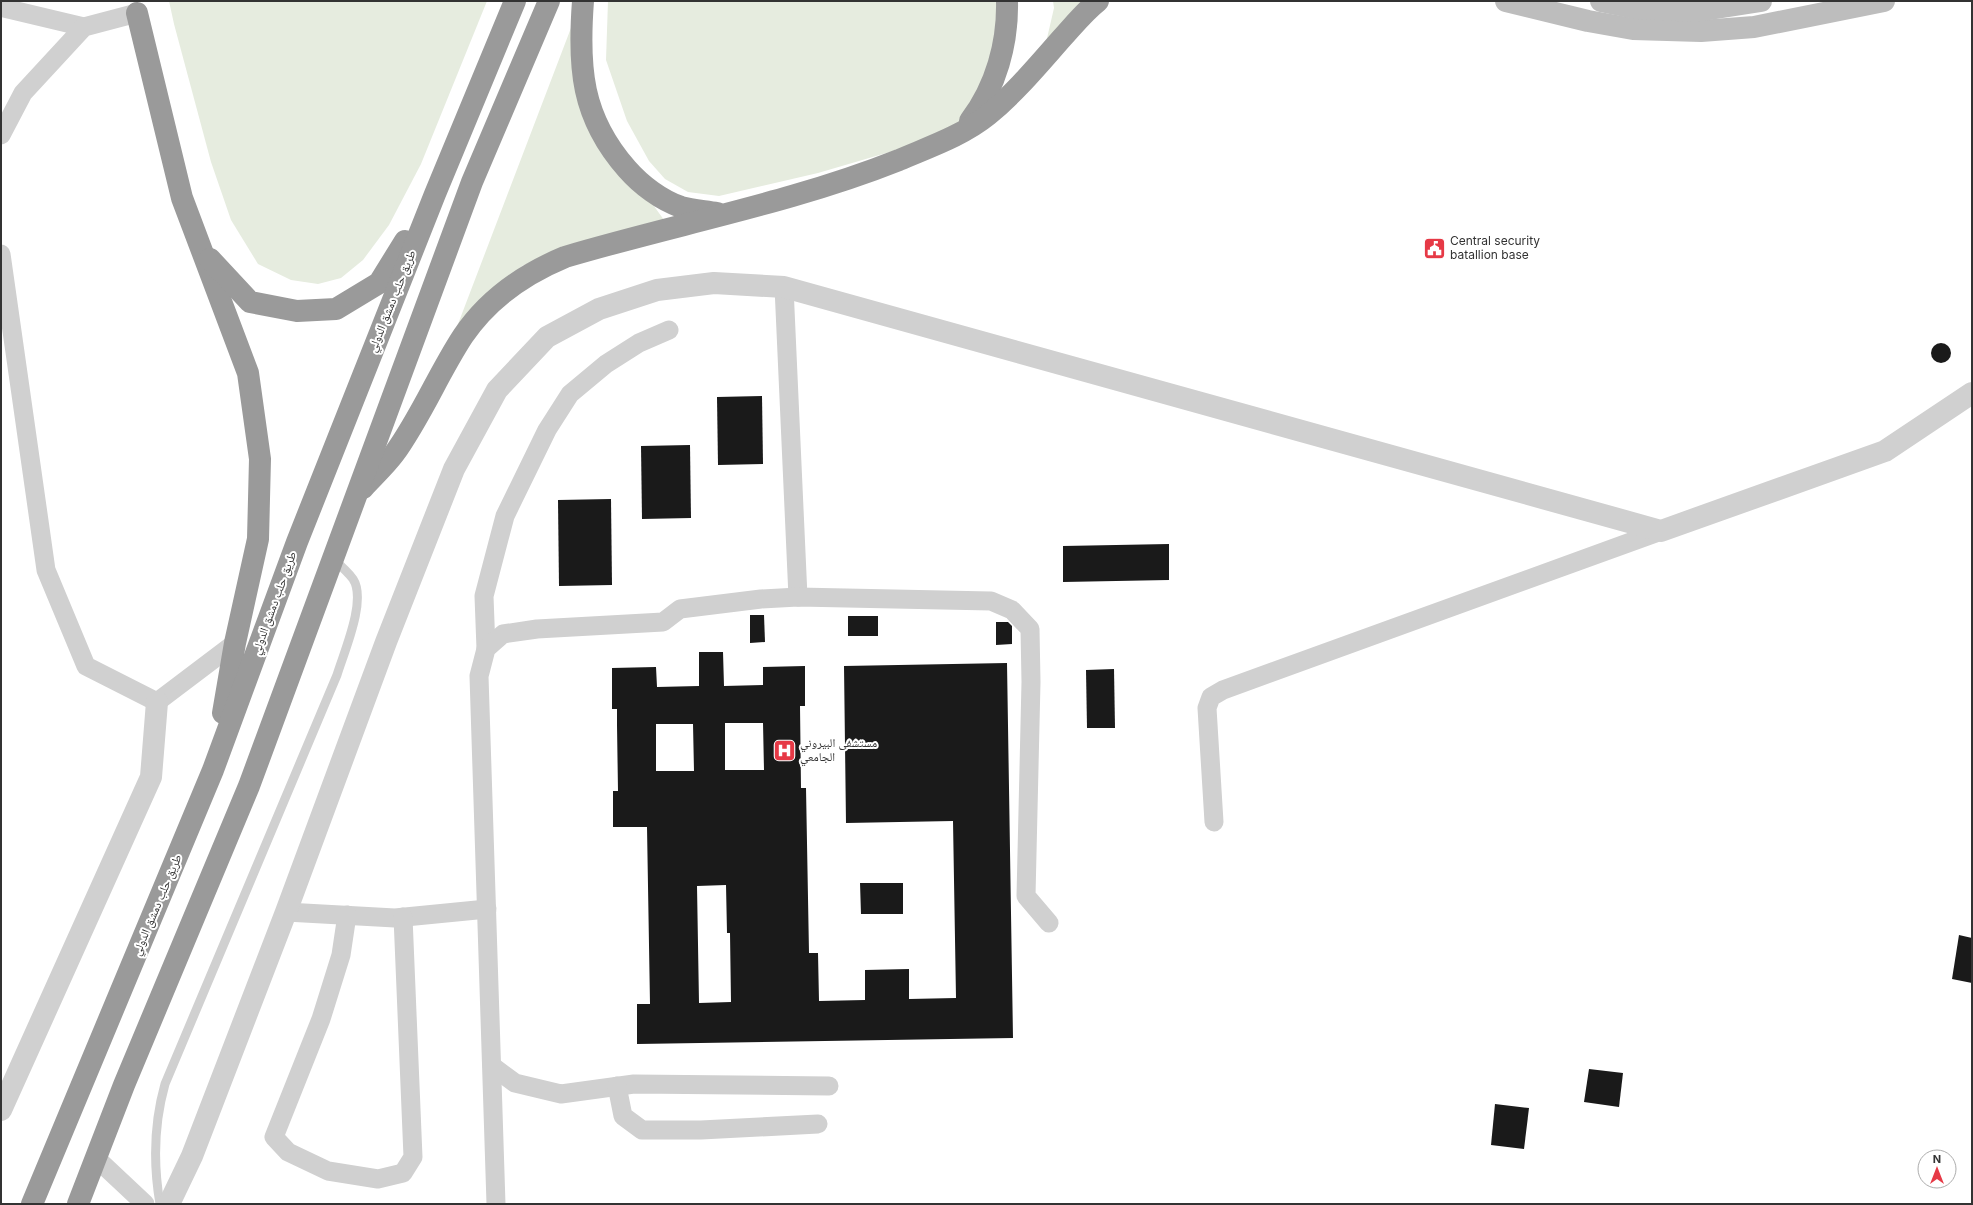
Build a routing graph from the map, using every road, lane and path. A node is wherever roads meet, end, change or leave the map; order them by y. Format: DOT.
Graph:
graph roads {
  1 [pos="515,1"];
  2 [pos="549,1"];
  3 [pos="583,1"];
  4 [pos="1007,1"];
  5 [pos="1098,1"];
  6 [pos="1506,1"];
  7 [pos="1603,1"];
  8 [pos="1761,1"];
  9 [pos="1884,1"];
  10 [pos="1,5"];
  11 [pos="136,7"];
  12 [pos="84,27"];
  13 [pos="959,134"];
  14 [pos="1,135"];
  15 [pos="435,194"];
  16 [pos="724,214"];
  17 [pos="202,251"];
  18 [pos="1,254"];
  19 [pos="784,287"];
  20 [pos="669,330"];
  21 [pos="1972,393"];
  22 [pos="356,494"];
  23 [pos="1661,531"];
  24 [pos="333,558"];
  25 [pos="798,597"];
  26 [pos="235,643"];
  27 [pos="486,649"];
  28 [pos="157,702"];
  29 [pos="213,770"];
  30 [pos="1214,822"];
  31 [pos="487,909"];
  32 [pos="286,912"];
  33 [pos="347,915"];
  34 [pos="403,917"];
  35 [pos="1049,923"];
  36 [pos="492,1066"];
  37 [pos="617,1086"];
  38 [pos="828,1086"];
  39 [pos="1,1110"];
  40 [pos="818,1124"];
  41 [pos="96,1158"];
  42 [pos="32,1204"];
  43 [pos="78,1204"];
  44 [pos="145,1204"];
  45 [pos="160,1204"];
  46 [pos="170,1204"];
  47 [pos="496,1204"];
  1 -- 15 [label="highway, طريق حلب دمشق الدولي"];
  2 -- 22 [label="highway"];
  3 -- 16 [label="highway"];
  4 -- 13 [label="highway"];
  5 -- 13 [label="highway"];
  6 -- 9 [label="main road"];
  7 -- 8 [label="main road"];
  10 -- 12 [label="street"];
  11 -- 12 [label="street"];
  11 -- 17 [label="highway"];
  12 -- 14 [label="street"];
  13 -- 16 [label="highway"];
  15 -- 17 [label="highway"];
  15 -- 29 [label="highway, طريق حلب دمشق الدولي"];
  16 -- 22 [label="highway"];
  17 -- 26 [label="highway"];
  18 -- 28 [label="street"];
  19 -- 23 [label="street"];
  19 -- 25 [label="street"];
  19 -- 32 [label="street"];
  20 -- 27 [label="street"];
  21 -- 23 [label="street"];
  22 -- 24 [label="highway"];
  23 -- 30 [label="street"];
  24 -- 41 [label="highway"];
  24 -- 45 [label="lane"];
  25 -- 27 [label="street"];
  25 -- 35 [label="street"];
  26 -- 28 [label="street"];
  26 -- 29 [label="highway"];
  27 -- 31 [label="street"];
  28 -- 39 [label="street"];
  29 -- 42 [label="highway, طريق حلب دمشق الدولي"];
  31 -- 34 [label="street"];
  31 -- 36 [label="street"];
  32 -- 33 [label="street"];
  32 -- 46 [label="street"];
  33 -- 34 [label="street"];
  33 -- 34 [label="street"];
  36 -- 37 [label="street"];
  36 -- 47 [label="street"];
  37 -- 38 [label="street"];
  37 -- 40 [label="street"];
  41 -- 43 [label="highway"];
  41 -- 44 [label="street"];
}
